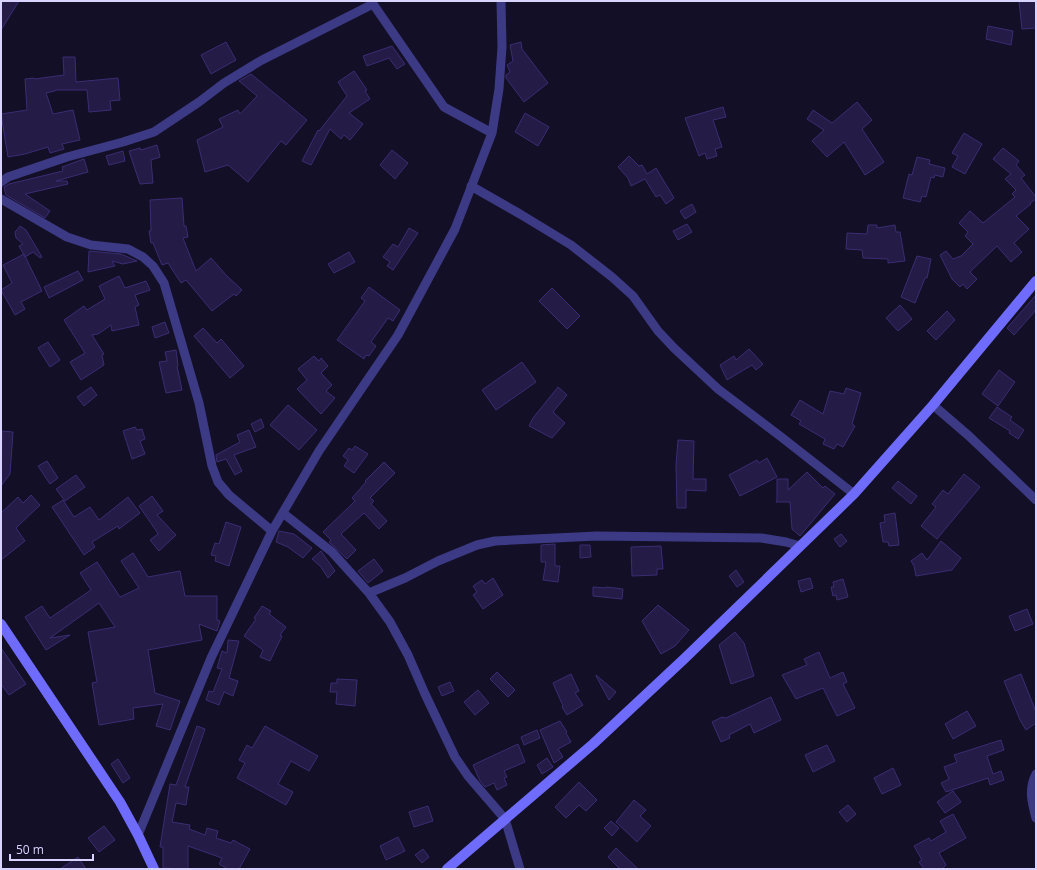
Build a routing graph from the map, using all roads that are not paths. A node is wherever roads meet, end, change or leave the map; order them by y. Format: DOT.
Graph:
graph roads {
  1 [pos="501,1"];
  2 [pos="372,3"];
  3 [pos="492,133"];
  4 [pos="1,182"];
  5 [pos="471,186"];
  6 [pos="1,199"];
  7 [pos="1036,281"];
  8 [pos="933,405"];
  9 [pos="854,494"];
  10 [pos="1036,500"];
  11 [pos="283,513"];
  12 [pos="272,531"];
  13 [pos="800,546"];
  14 [pos="370,593"];
  15 [pos="2,628"];
  16 [pos="1036,774"];
  17 [pos="1036,818"];
  18 [pos="505,819"];
  19 [pos="138,835"];
  20 [pos="154,869"];
  21 [pos="447,869"];
  22 [pos="520,869"];
  1 -- 3 [label="street"];
  2 -- 3 [label="street"];
  2 -- 4 [label="street"];
  3 -- 5 [label="street"];
  5 -- 9 [label="street"];
  5 -- 11 [label="street"];
  6 -- 12 [label="street"];
  7 -- 8 [label="main road"];
  8 -- 9 [label="main road"];
  8 -- 10 [label="street"];
  9 -- 13 [label="main road"];
  11 -- 12 [label="street"];
  11 -- 14 [label="street"];
  12 -- 19 [label="street"];
  13 -- 14 [label="street"];
  13 -- 18 [label="main road"];
  14 -- 18 [label="street"];
  15 -- 19 [label="main road"];
  16 -- 17 [label="street"];
  18 -- 21 [label="main road"];
  18 -- 22 [label="street"];
  19 -- 20 [label="main road"];
}
